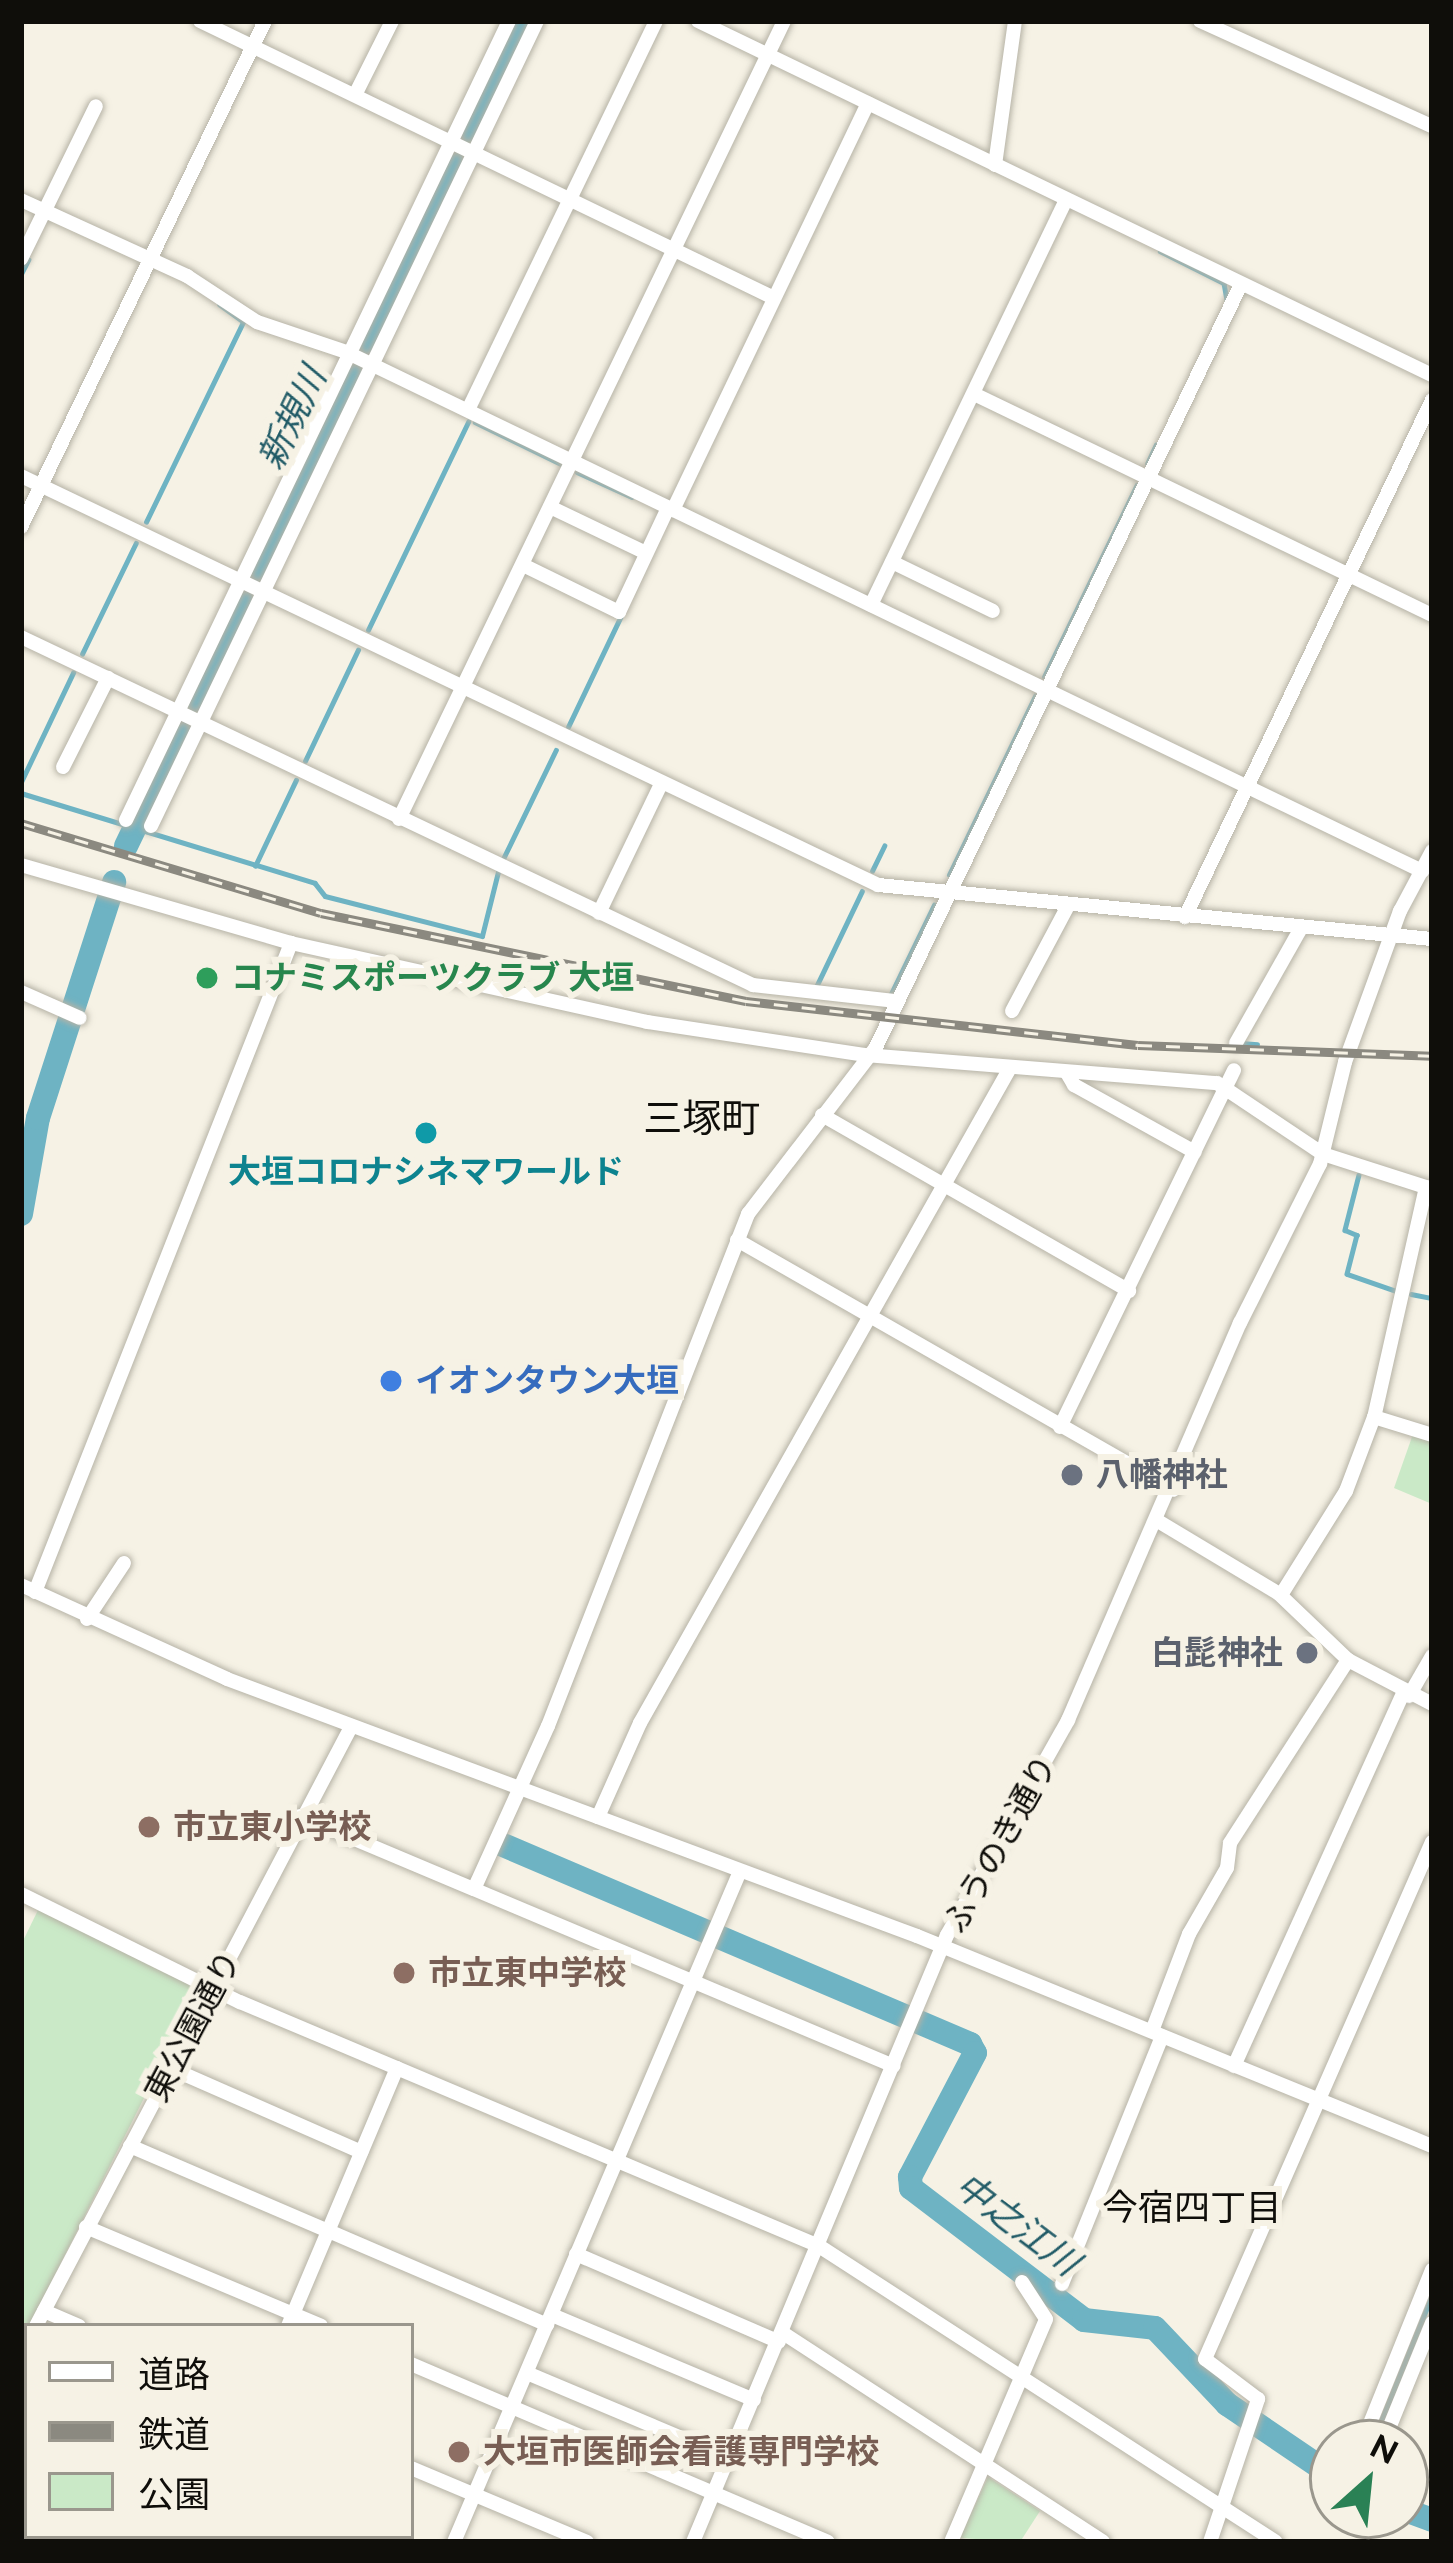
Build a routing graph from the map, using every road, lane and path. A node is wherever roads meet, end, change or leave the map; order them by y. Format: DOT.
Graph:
graph roads {
  1 [pos="200,21"];
  2 [pos="265,21"];
  3 [pos="392,21"];
  4 [pos="509,21"];
  5 [pos="537,21"];
  6 [pos="656,21"];
  7 [pos="698,21"];
  8 [pos="784,21"];
  9 [pos="1015,21"];
  10 [pos="1200,21"];
  11 [pos="252,46"];
  12 [pos="768,55"];
  13 [pos="355,95"];
  14 [pos="868,103"];
  15 [pos="96,106"];
  16 [pos="1431,122"];
  17 [pos="451,142"];
  18 [pos="471,152"];
  19 [pos="995,165"];
  20 [pos="571,199"];
  21 [pos="21,200"];
  22 [pos="1066,200"];
  23 [pos="44,212"];
  24 [pos="676,250"];
  25 [pos="21,260"];
  26 [pos="147,262"];
  27 [pos="1241,284"];
  28 [pos="774,298"];
  29 [pos="351,355"];
  30 [pos="370,365"];
  31 [pos="1432,375"];
  32 [pos="974,394"];
  33 [pos="1432,400"];
  34 [pos="468,410"];
  35 [pos="572,461"];
  36 [pos="21,476"];
  37 [pos="1148,478"];
  38 [pos="41,486"];
  39 [pos="550,507"];
  40 [pos="671,509"];
  41 [pos="21,527"];
  42 [pos="646,553"];
  43 [pos="892,562"];
  44 [pos="523,565"];
  45 [pos="1349,574"];
  46 [pos="242,581"];
  47 [pos="264,591"];
  48 [pos="871,604"];
  49 [pos="993,611"];
  50 [pos="1432,615"];
  51 [pos="21,637"];
  52 [pos="108,678"];
  53 [pos="463,688"];
  54 [pos="1045,689"];
  55 [pos="179,712"];
  56 [pos="199,721"];
  57 [pos="63,767"];
  58 [pos="661,784"];
  59 [pos="1247,785"];
  60 [pos="399,819"];
  61 [pos="126,820"];
  62 [pos="151,826"];
  63 [pos="1432,851"];
  64 [pos="21,865"];
  65 [pos="1422,872"];
  66 [pos="946,892"];
  67 [pos="1070,904"];
  68 [pos="599,914"];
  69 [pos="1185,917"];
  70 [pos="1301,928"];
  71 [pos="1391,937"];
  72 [pos="1432,939"];
  73 [pos="291,943"];
  74 [pos="21,992"];
  75 [pos="896,1001"];
  76 [pos="1012,1011"];
  77 [pos="80,1018"];
  78 [pos="1236,1043"];
  79 [pos="866,1055"];
  80 [pos="1010,1068"];
  81 [pos="1234,1070"];
  82 [pos="1067,1073"];
  83 [pos="1226,1086"];
  84 [pos="821,1115"];
  85 [pos="1195,1151"];
  86 [pos="1323,1154"];
  87 [pos="946,1185"];
  88 [pos="1429,1188"];
  89 [pos="737,1240"];
  90 [pos="1129,1292"];
  91 [pos="868,1317"];
  92 [pos="1374,1418"];
  93 [pos="1060,1426"];
  94 [pos="1432,1435"];
  95 [pos="1174,1490"];
  96 [pos="1158,1522"];
  97 [pos="124,1563"];
  98 [pos="28,1588"];
  99 [pos="1281,1595"];
  100 [pos="87,1618"];
  101 [pos="1432,1656"];
  102 [pos="1348,1660"];
  103 [pos="1406,1695"];
  104 [pos="1432,1704"];
  105 [pos="351,1727"];
  106 [pos="518,1788"];
  107 [pos="300,1816"];
  108 [pos="598,1816"];
  109 [pos="1432,1842"];
  110 [pos="740,1871"];
  111 [pos="474,1889"];
  112 [pos="21,1894"];
  113 [pos="943,1947"];
  114 [pos="691,1981"];
  115 [pos="212,1989"];
  116 [pos="1157,2033"];
  117 [pos="894,2066"];
  118 [pos="1234,2066"];
  119 [pos="170,2068"];
  120 [pos="397,2068"];
  121 [pos="1314,2098"];
  122 [pos="130,2146"];
  123 [pos="1432,2146"];
  124 [pos="361,2152"];
  125 [pos="616,2160"];
  126 [pos="86,2227"];
  127 [pos="328,2232"];
  128 [pos="819,2246"];
  129 [pos="576,2254"];
  130 [pos="1432,2270"];
  131 [pos="1022,2282"];
  132 [pos="1062,2284"];
  133 [pos="44,2311"];
  134 [pos="290,2320"];
  135 [pos="550,2320"];
  136 [pos="38,2323"];
  137 [pos="72,2323"];
  138 [pos="1432,2323"];
  139 [pos="781,2337"];
  140 [pos="414,2365"];
  141 [pos="526,2373"];
  142 [pos="1020,2380"];
  143 [pos="754,2400"];
  144 [pos="512,2407"];
  145 [pos="1372,2419"];
  146 [pos="1393,2419"];
  147 [pos="729,2458"];
  148 [pos="983,2464"];
  149 [pos="414,2469"];
  150 [pos="714,2493"];
  151 [pos="474,2494"];
  152 [pos="1222,2512"];
  153 [pos="454,2542"];
  154 [pos="587,2542"];
  155 [pos="693,2542"];
  156 [pos="828,2542"];
  157 [pos="951,2542"];
  158 [pos="1102,2542"];
  159 [pos="1210,2542"];
  160 [pos="1276,2542"];
  1 -- 11 [label="street"];
  2 -- 11 [label="street"];
  3 -- 13 [label="street"];
  4 -- 17 [label="street"];
  5 -- 18 [label="street"];
  6 -- 20 [label="street"];
  7 -- 12 [label="street"];
  8 -- 12 [label="street"];
  9 -- 19 [label="street"];
  10 -- 16 [label="street"];
  11 -- 13 [label="street"];
  11 -- 26 [label="street"];
  12 -- 14 [label="street"];
  12 -- 24 [label="street"];
  13 -- 17 [label="street"];
  14 -- 19 [label="street"];
  14 -- 28 [label="street"];
  15 -- 23 [label="street"];
  17 -- 18 [label="street"];
  17 -- 29 [label="street"];
  18 -- 20 [label="street"];
  18 -- 30 [label="street"];
  19 -- 22 [label="street"];
  20 -- 24 [label="street"];
  20 -- 34 [label="street"];
  21 -- 23 [label="street"];
  22 -- 27 [label="street"];
  22 -- 32 [label="street"];
  23 -- 25 [label="street"];
  23 -- 26 [label="street"];
  24 -- 28 [label="street"];
  24 -- 35 [label="street"];
  26 -- 29 [label="street"];
  26 -- 38 [label="street"];
  27 -- 31 [label="street"];
  27 -- 37 [label="street"];
  28 -- 40 [label="street"];
  29 -- 30 [label="street"];
  29 -- 46 [label="street"];
  30 -- 34 [label="street"];
  30 -- 47 [label="street"];
  32 -- 37 [label="street"];
  32 -- 43 [label="street"];
  33 -- 45 [label="street"];
  34 -- 35 [label="street"];
  35 -- 39 [label="street"];
  35 -- 40 [label="street"];
  36 -- 38 [label="street"];
  37 -- 45 [label="street"];
  37 -- 54 [label="street"];
  38 -- 41 [label="street"];
  38 -- 46 [label="street"];
  39 -- 42 [label="street"];
  39 -- 44 [label="street"];
  40 -- 42 [label="street"];
  40 -- 48 [label="street"];
  42 -- 44 [label="street"];
  43 -- 48 [label="street"];
  43 -- 49 [label="street"];
  44 -- 53 [label="street"];
  45 -- 50 [label="street"];
  45 -- 59 [label="street"];
  46 -- 47 [label="street"];
  46 -- 55 [label="street"];
  47 -- 53 [label="street"];
  47 -- 56 [label="street"];
  48 -- 54 [label="street"];
  51 -- 52 [label="street"];
  52 -- 55 [label="street"];
  52 -- 57 [label="street"];
  53 -- 58 [label="street"];
  53 -- 60 [label="street"];
  54 -- 59 [label="street"];
  54 -- 66 [label="street"];
  55 -- 56 [label="street"];
  55 -- 61 [label="street"];
  56 -- 60 [label="street"];
  56 -- 62 [label="street"];
  58 -- 66 [label="street"];
  58 -- 68 [label="street"];
  59 -- 65 [label="street"];
  59 -- 69 [label="street"];
  60 -- 68 [label="street"];
  63 -- 65 [label="street, ふうのき通り"];
  64 -- 73 [label="street"];
  65 -- 71 [label="street, ふうのき通り"];
  66 -- 67 [label="street"];
  66 -- 75 [label="street"];
  67 -- 69 [label="street"];
  67 -- 76 [label="street"];
  68 -- 75 [label="street"];
  69 -- 70 [label="street"];
  70 -- 71 [label="street"];
  70 -- 78 [label="street"];
  71 -- 72 [label="street"];
  71 -- 86 [label="street, ふうのき通り"];
  73 -- 79 [label="street"];
  73 -- 98 [label="street"];
  74 -- 77 [label="street"];
  75 -- 79 [label="street"];
  79 -- 80 [label="street"];
  79 -- 84 [label="street"];
  80 -- 82 [label="street"];
  80 -- 87 [label="street"];
  81 -- 83 [label="street"];
  82 -- 83 [label="street"];
  82 -- 85 [label="street"];
  83 -- 85 [label="street"];
  83 -- 86 [label="street"];
  84 -- 87 [label="street"];
  84 -- 89 [label="street"];
  85 -- 90 [label="street"];
  86 -- 88 [label="street"];
  86 -- 95 [label="street, ふうのき通り"];
  87 -- 90 [label="street"];
  87 -- 91 [label="street"];
  88 -- 92 [label="street"];
  89 -- 91 [label="street"];
  89 -- 106 [label="street"];
  90 -- 93 [label="street"];
  91 -- 93 [label="street"];
  91 -- 108 [label="street"];
  92 -- 94 [label="street"];
  92 -- 99 [label="street"];
  93 -- 95 [label="street"];
  95 -- 96 [label="street, ふうのき通り"];
  96 -- 99 [label="street"];
  96 -- 113 [label="street, ふうのき通り"];
  97 -- 100 [label="street"];
  98 -- 100 [label="street"];
  99 -- 102 [label="street"];
  100 -- 105 [label="street"];
  101 -- 103 [label="street"];
  102 -- 103 [label="street"];
  102 -- 116 [label="street"];
  103 -- 104 [label="street"];
  103 -- 118 [label="street"];
  105 -- 106 [label="street"];
  105 -- 107 [label="street, 東公園通り"];
  106 -- 108 [label="street"];
  106 -- 111 [label="street"];
  107 -- 111 [label="street"];
  107 -- 115 [label="street, 東公園通り"];
  108 -- 110 [label="street"];
  109 -- 121 [label="street"];
  110 -- 113 [label="street"];
  110 -- 114 [label="street"];
  111 -- 114 [label="street"];
  112 -- 115 [label="street"];
  113 -- 116 [label="street"];
  113 -- 117 [label="street, ふうのき通り"];
  114 -- 117 [label="street"];
  114 -- 125 [label="street"];
  115 -- 119 [label="street, 東公園通り"];
  115 -- 120 [label="street"];
  116 -- 118 [label="street"];
  116 -- 132 [label="street"];
  117 -- 128 [label="street, ふうのき通り"];
  118 -- 121 [label="street"];
  119 -- 122 [label="street, 東公園通り"];
  119 -- 124 [label="street"];
  120 -- 124 [label="street"];
  120 -- 125 [label="street"];
  121 -- 123 [label="street"];
  121 -- 152 [label="street"];
  122 -- 126 [label="street, 東公園通り"];
  122 -- 127 [label="street"];
  124 -- 127 [label="street"];
  125 -- 128 [label="street"];
  125 -- 129 [label="street"];
  126 -- 133 [label="street, 東公園通り"];
  126 -- 134 [label="street"];
  127 -- 134 [label="street"];
  127 -- 135 [label="street"];
  128 -- 139 [label="street, ふうのき通り"];
  128 -- 142 [label="street"];
  129 -- 135 [label="street"];
  129 -- 139 [label="street"];
  130 -- 145 [label="street"];
  131 -- 142 [label="street"];
  133 -- 136 [label="street, 東公園通り"];
  133 -- 137 [label="street"];
  135 -- 141 [label="street"];
  135 -- 143 [label="street"];
  138 -- 146 [label="street"];
  139 -- 143 [label="street, ふうのき通り"];
  139 -- 148 [label="street"];
  140 -- 144 [label="street"];
  141 -- 144 [label="street"];
  141 -- 147 [label="street"];
  142 -- 148 [label="street"];
  142 -- 152 [label="street"];
  143 -- 147 [label="street, ふうのき通り"];
  144 -- 150 [label="street"];
  144 -- 151 [label="street"];
  147 -- 150 [label="street, ふうのき通り"];
  148 -- 157 [label="street"];
  148 -- 158 [label="street"];
  149 -- 151 [label="street"];
  150 -- 155 [label="street, ふうのき通り"];
  150 -- 156 [label="street"];
  151 -- 153 [label="street"];
  151 -- 154 [label="street"];
  152 -- 159 [label="street"];
  152 -- 160 [label="street"];
}
